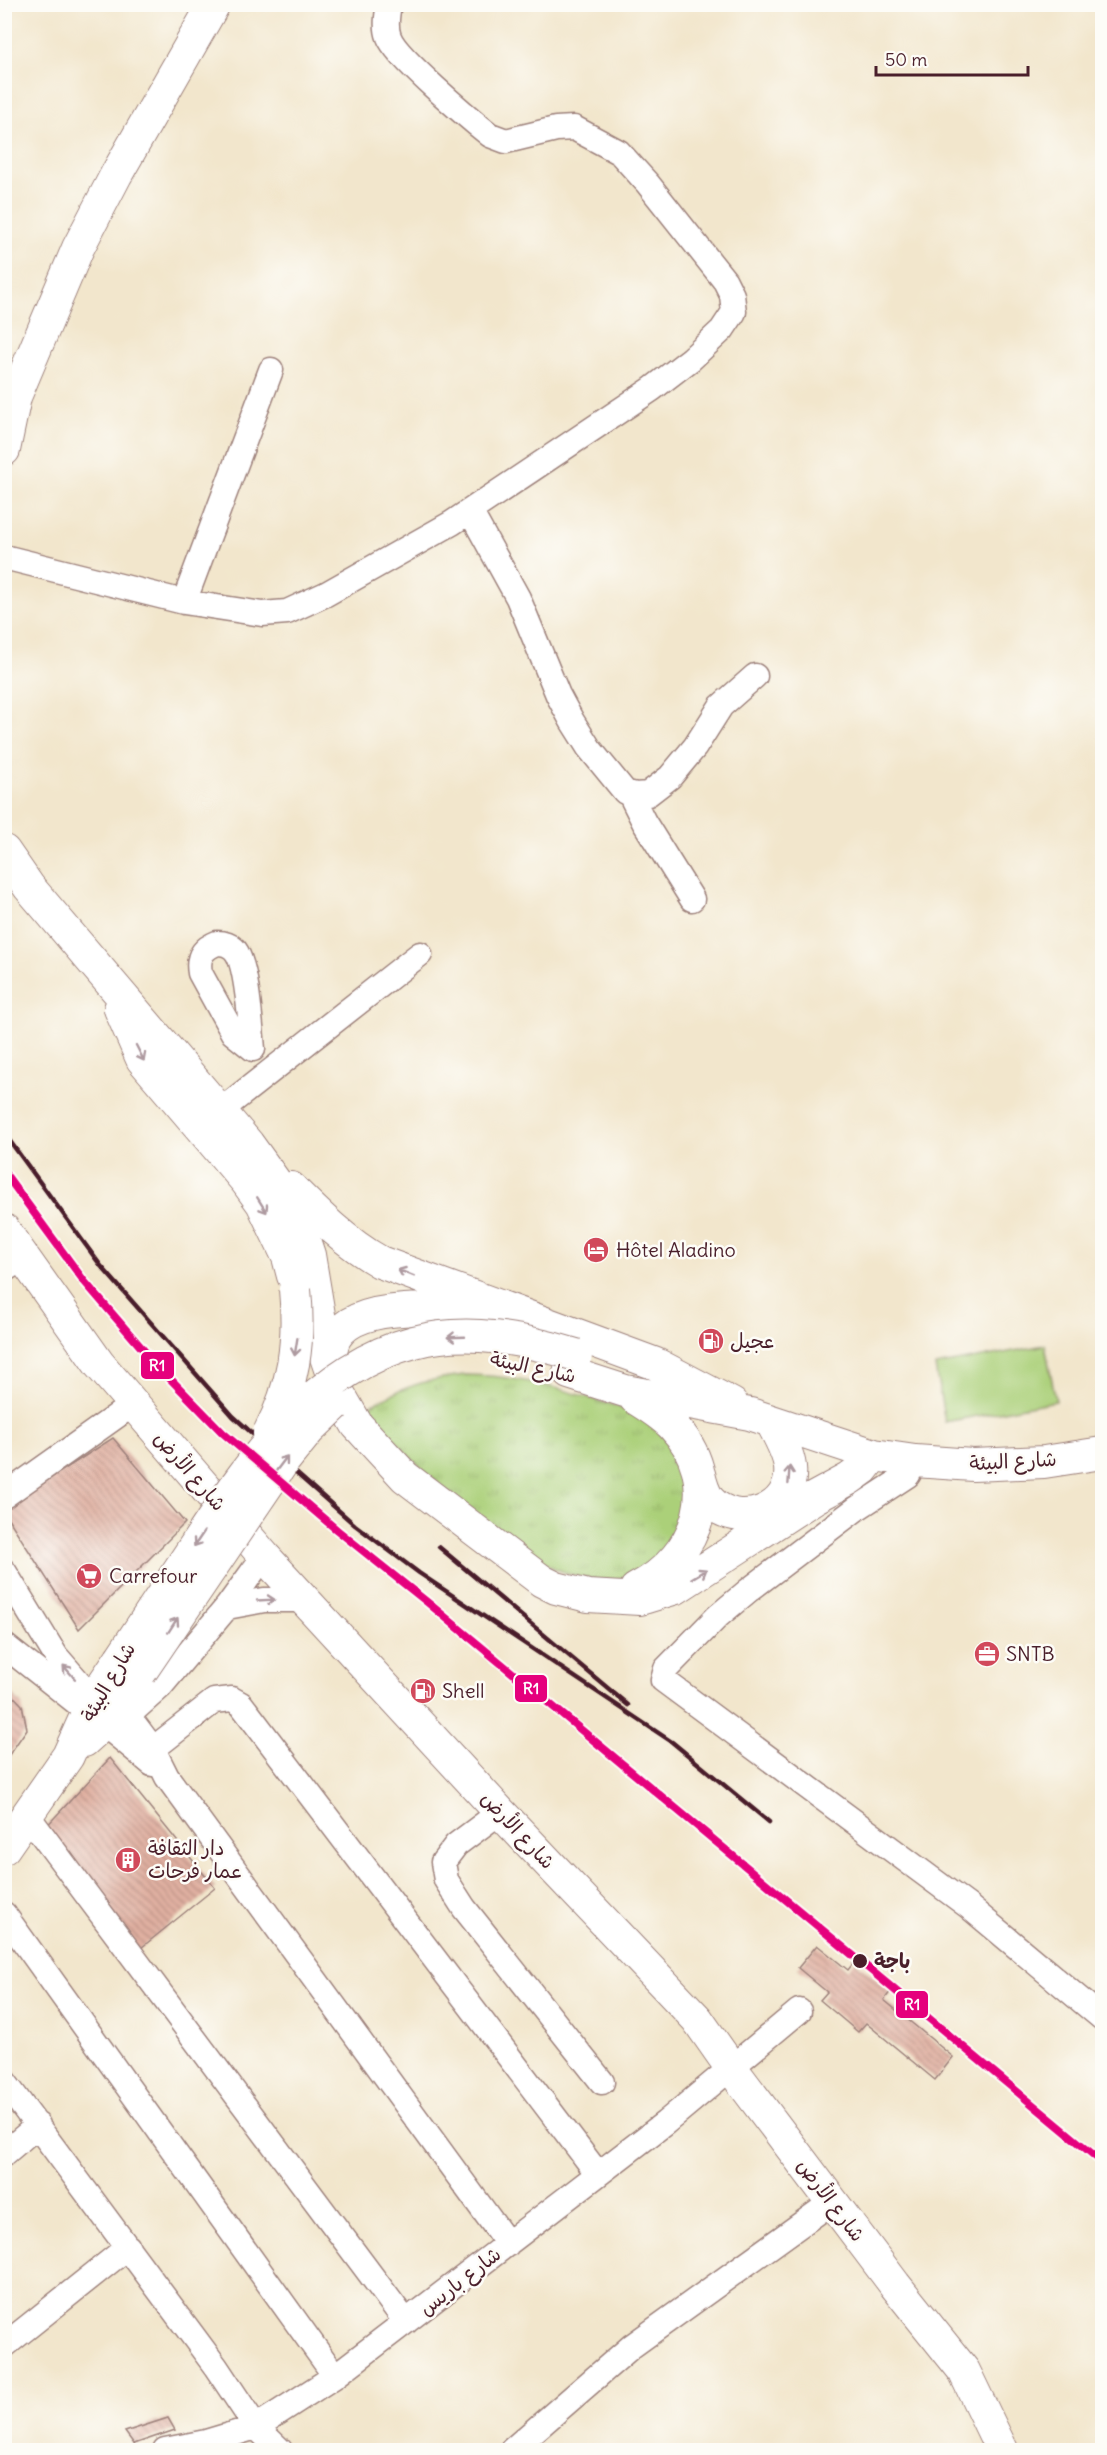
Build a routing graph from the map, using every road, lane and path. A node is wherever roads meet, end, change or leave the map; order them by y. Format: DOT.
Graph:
graph roads {
  1 [pos="214,4"];
  2 [pos="389,4"];
  3 [pos="271,370"];
  4 [pos="10,396"];
  5 [pos="4,450"];
  6 [pos="470,511"];
  7 [pos="4,557"];
  8 [pos="184,602"];
  9 [pos="755,676"];
  10 [pos="630,794"];
  11 [pos="4,851"];
  12 [pos="692,899"];
  13 [pos="420,954"];
  14 [pos="108,981"];
  15 [pos="253,1049"];
  16 [pos="268,1073"];
  17 [pos="220,1111"];
  18 [pos="248,1144"];
  19 [pos="4,1230"];
  20 [pos="14,1264"];
  21 [pos="570,1353"];
  22 [pos="329,1365"];
  23 [pos="625,1391"];
  24 [pos="132,1405"];
  25 [pos="751,1413"];
  26 [pos="1102,1453"];
  27 [pos="874,1455"];
  28 [pos="256,1457"];
  29 [pos="915,1461"];
  30 [pos="696,1468"];
  31 [pos="4,1496"];
  32 [pos="769,1519"];
  33 [pos="264,1556"];
  34 [pos="783,1563"];
  35 [pos="4,1571"];
  36 [pos="604,1598"];
  37 [pos="306,1600"];
  38 [pos="227,1607"];
  39 [pos="4,1645"];
  40 [pos="130,1666"];
  41 [pos="106,1715"];
  42 [pos="153,1749"];
  43 [pos="167,1777"];
  44 [pos="500,1812"];
  45 [pos="27,1816"];
  46 [pos="4,1848"];
  47 [pos="4,1914"];
  48 [pos="799,2011"];
  49 [pos="1102,2018"];
  50 [pos="732,2069"];
  51 [pos="4,2081"];
  52 [pos="602,2082"];
  53 [pos="38,2125"];
  54 [pos="4,2154"];
  55 [pos="598,2174"];
  56 [pos="832,2202"];
  57 [pos="508,2244"];
  58 [pos="128,2247"];
  59 [pos="406,2322"];
  60 [pos="4,2346"];
  61 [pos="335,2376"];
  62 [pos="256,2427"];
  63 [pos="208,2446"];
  64 [pos="523,2447"];
  65 [pos="165,2451"];
  66 [pos="280,2451"];
  67 [pos="1002,2451"];
  1 -- 4 [label="main road"];
  2 -- 6 [label="street"];
  3 -- 8 [label="street"];
  4 -- 5 [label="main road"];
  6 -- 8 [label="street"];
  6 -- 10 [label="street"];
  7 -- 8 [label="street"];
  9 -- 10 [label="street"];
  10 -- 12 [label="street"];
  11 -- 14 [label="main road"];
  13 -- 16 [label="street"];
  14 -- 17 [label="main road"];
  14 -- 28 [label="main road, one-way, bridge"];
  15 -- 16 [label="street"];
  16 -- 17 [label="street"];
  17 -- 18 [label="main road"];
  21 -- 18 [label="main road, one-way"];
  18 -- 22 [label="main road"];
  19 -- 20 [label="main road, شارع الأرض"];
  20 -- 24 [label="main road, شارع الأرض"];
  21 -- 22 [label="main road"];
  21 -- 23 [label="main road, شارع البيئة"];
  21 -- 25 [label="main road, شارع البيئة"];
  21 -- 28 [label="main road, شارع البيئة, one-way, bridge"];
  40 -- 21 [label="main road, شارع البيئة, one-way, bridge"];
  22 -- 36 [label="main road"];
  23 -- 25 [label="main road, شارع البيئة"];
  23 -- 30 [label="main road"];
  24 -- 31 [label="street"];
  24 -- 33 [label="main road, شارع الأرض"];
  25 -- 27 [label="main road, شارع البيئة"];
  32 -- 25 [label="main road, one-way"];
  26 -- 29 [label="main road, شارع البيئة"];
  27 -- 29 [label="main road, شارع البيئة"];
  27 -- 32 [label="main road"];
  28 -- 40 [label="main road, شارع البيئة, one-way, bridge"];
  29 -- 34 [label="street"];
  30 -- 32 [label="main road"];
  30 -- 36 [label="main road"];
  32 -- 34 [label="street"];
  36 -- 32 [label="main road, one-way"];
  33 -- 37 [label="main road, شارع الأرض"];
  33 -- 38 [label="street"];
  34 -- 49 [label="street"];
  41 -- 35 [label="street, one-way"];
  38 -- 37 [label="street, one-way"];
  37 -- 44 [label="main road, شارع الأرض"];
  38 -- 41 [label="street"];
  39 -- 41 [label="street"];
  40 -- 41 [label="main road, شارع البيئة"];
  41 -- 42 [label="street"];
  41 -- 43 [label="street"];
  41 -- 45 [label="main road, شارع البيئة"];
  42 -- 43 [label="street"];
  42 -- 55 [label="street"];
  43 -- 57 [label="street"];
  44 -- 50 [label="main road, شارع الأرض"];
  44 -- 52 [label="street"];
  45 -- 46 [label="main road, شارع البيئة"];
  45 -- 59 [label="street"];
  47 -- 61 [label="street"];
  48 -- 50 [label="street, شارع باريس"];
  50 -- 55 [label="street, شارع باريس"];
  50 -- 56 [label="main road, شارع الأرض"];
  51 -- 53 [label="street"];
  53 -- 54 [label="street"];
  53 -- 58 [label="street"];
  55 -- 57 [label="street, شارع باريس"];
  56 -- 64 [label="street"];
  56 -- 67 [label="main road, شارع الأرض"];
  57 -- 59 [label="street, شارع باريس"];
  58 -- 60 [label="street"];
  58 -- 62 [label="street"];
  59 -- 61 [label="street, شارع باريس"];
  61 -- 62 [label="street, شارع باريس"];
  62 -- 63 [label="street, شارع باريس"];
  62 -- 66 [label="street"];
  63 -- 65 [label="street, شارع باريس"];
}
